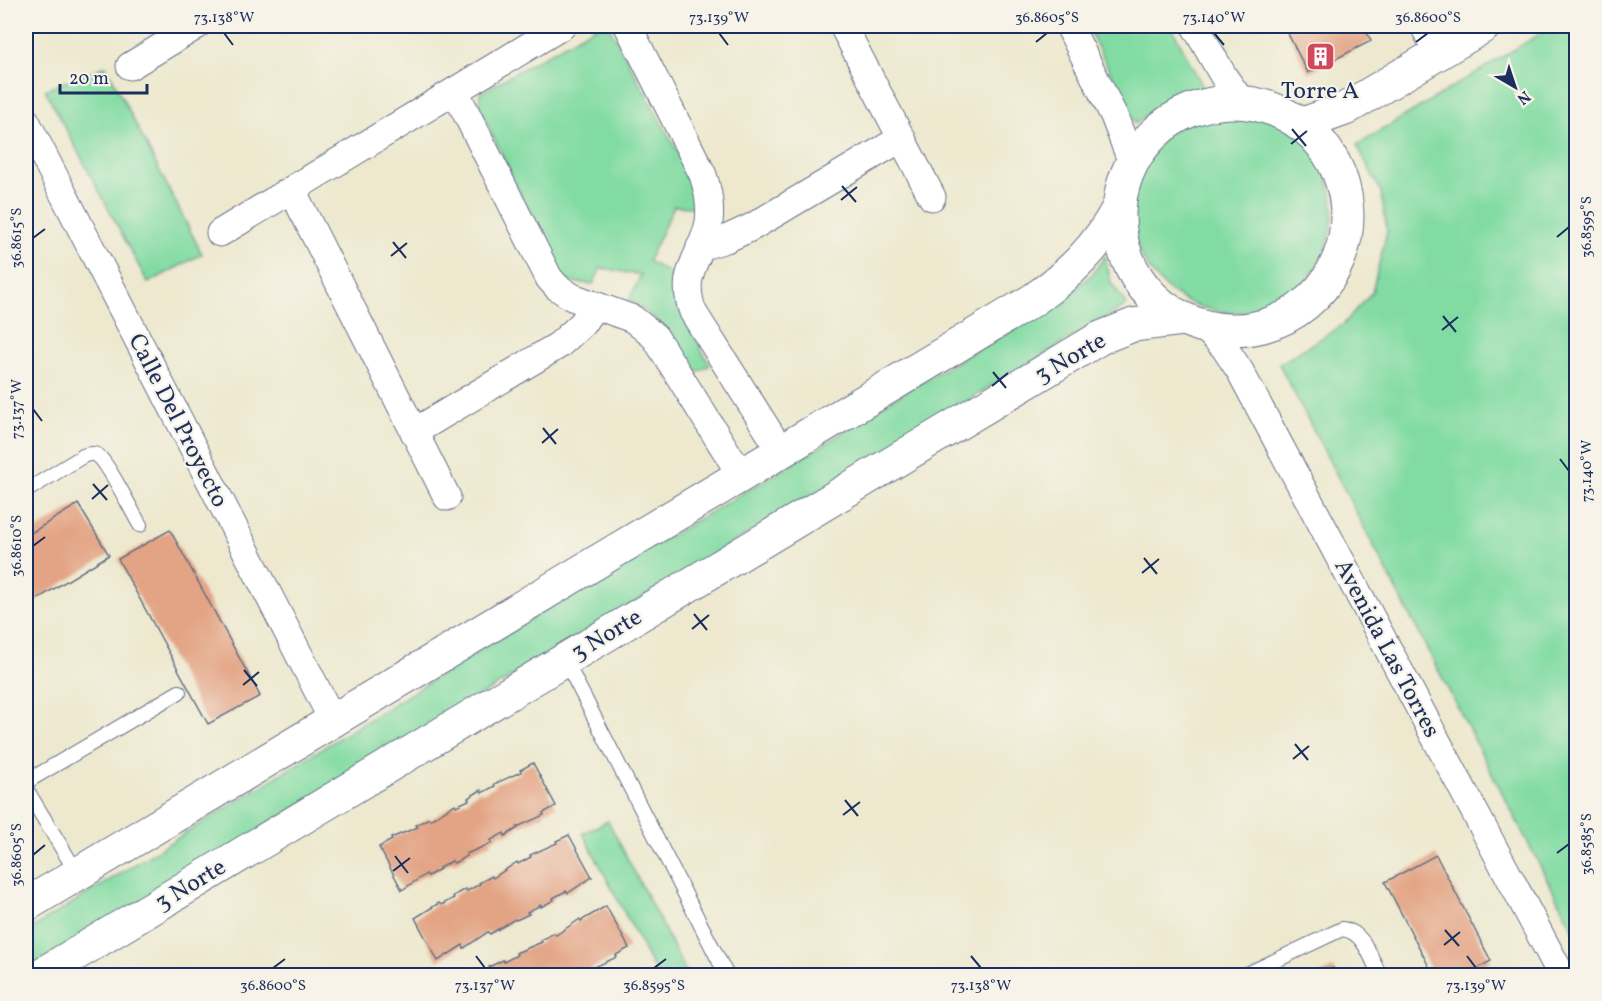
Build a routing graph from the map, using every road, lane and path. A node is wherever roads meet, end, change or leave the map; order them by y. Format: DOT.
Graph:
graph roads {
  1 [pos="196,26"];
  2 [pos="562,26"];
  3 [pos="628,26"];
  4 [pos="843,26"];
  5 [pos="1069,26"];
  6 [pos="1195,26"];
  7 [pos="1484,26"];
  8 [pos="1431,39"];
  9 [pos="130,66"];
  10 [pos="455,91"];
  11 [pos="1241,101"];
  12 [pos="26,121"];
  13 [pos="1303,124"];
  14 [pos="902,138"];
  15 [pos="1132,162"];
  16 [pos="292,190"];
  17 [pos="932,197"];
  18 [pos="1119,207"];
  19 [pos="220,233"];
  20 [pos="700,247"];
  21 [pos="595,305"];
  22 [pos="1194,323"];
  23 [pos="414,432"];
  24 [pos="781,451"];
  25 [pos="741,475"];
  26 [pos="26,490"];
  27 [pos="447,497"];
  28 [pos="140,525"];
  29 [pos="565,660"];
  30 [pos="179,692"];
  31 [pos="332,720"];
  32 [pos="26,782"];
  33 [pos="26,789"];
  34 [pos="77,873"];
  35 [pos="26,905"];
  36 [pos="39,975"];
  37 [pos="727,975"];
  38 [pos="1243,975"];
  39 [pos="1380,975"];
  40 [pos="1562,975"];
  1 -- 9 [label="street"];
  2 -- 10 [label="street"];
  3 -- 20 [label="street"];
  4 -- 14 [label="street"];
  5 -- 15 [label="street"];
  6 -- 11 [label="street"];
  7 -- 8 [label="street"];
  8 -- 13 [label="street"];
  10 -- 16 [label="street"];
  10 -- 21 [label="street"];
  11 -- 13 [label="street, 3 Norte"];
  11 -- 15 [label="street, 3 Norte"];
  12 -- 31 [label="street, Calle Del Proyecto"];
  13 -- 22 [label="street, 3 Norte"];
  14 -- 17 [label="street"];
  14 -- 20 [label="street"];
  15 -- 18 [label="street, 3 Norte"];
  16 -- 19 [label="street"];
  16 -- 23 [label="street"];
  18 -- 22 [label="street"];
  18 -- 24 [label="street"];
  20 -- 24 [label="street"];
  21 -- 23 [label="street"];
  21 -- 25 [label="street"];
  22 -- 29 [label="street, 3 Norte"];
  22 -- 40 [label="street, Avenida Las Torres"];
  23 -- 27 [label="street"];
  24 -- 25 [label="street"];
  25 -- 31 [label="street"];
  26 -- 28 [label="lane"];
  29 -- 36 [label="street, 3 Norte"];
  29 -- 37 [label="lane"];
  30 -- 32 [label="lane"];
  31 -- 34 [label="street"];
  33 -- 34 [label="lane"];
  34 -- 35 [label="street"];
  38 -- 39 [label="lane"];
}
